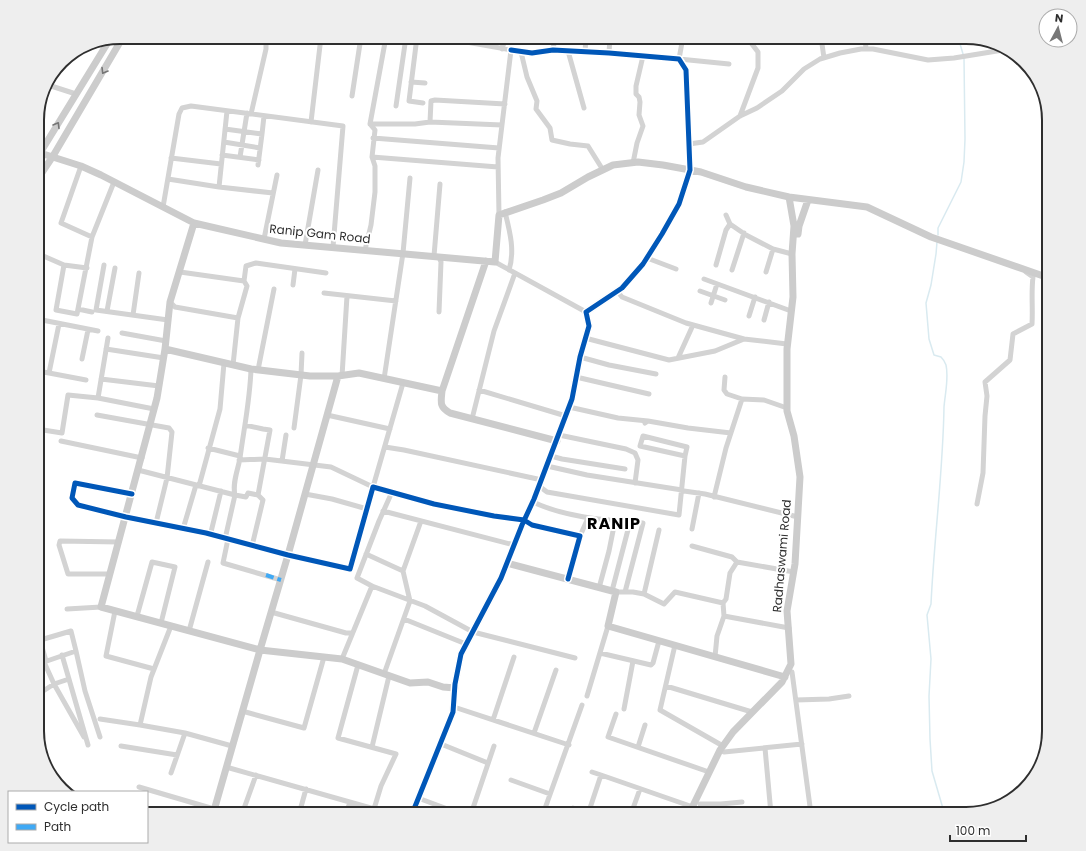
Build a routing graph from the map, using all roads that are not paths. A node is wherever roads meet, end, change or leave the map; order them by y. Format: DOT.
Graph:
graph roads {
  1 [pos="120,44"];
  2 [pos="266,44"];
  3 [pos="320,44"];
  4 [pos="360,44"];
  5 [pos="385,44"];
  6 [pos="405,44"];
  7 [pos="416,44"];
  8 [pos="479,44"];
  9 [pos="503,44"];
  10 [pos="554,44"];
  11 [pos="586,44"];
  12 [pos="610,44"];
  13 [pos="682,44"];
  14 [pos="822,44"];
  15 [pos="866,44"];
  16 [pos="106,45"];
  17 [pos="753,45"];
  18 [pos="502,48"];
  19 [pos="866,49"];
  20 [pos="511,50"];
  21 [pos="553,50"];
  22 [pos="568,51"];
  23 [pos="997,51"];
  24 [pos="521,52"];
  25 [pos="585,52"];
  26 [pos="609,53"];
  27 [pos="643,56"];
  28 [pos="824,58"];
  29 [pos="679,60"];
  30 [pos="729,64"];
  31 [pos="411,82"];
  32 [pos="425,83"];
  33 [pos="52,86"];
  34 [pos="76,94"];
  35 [pos="352,96"];
  36 [pos="423,103"];
  37 [pos="505,104"];
  38 [pos="396,106"];
  39 [pos="584,108"];
  40 [pos="228,111"];
  41 [pos="249,114"];
  42 [pos="264,116"];
  43 [pos="740,116"];
  44 [pos="311,122"];
  45 [pos="430,122"];
  46 [pos="370,124"];
  47 [pos="502,124"];
  48 [pos="225,129"];
  49 [pos="244,131"];
  50 [pos="262,134"];
  51 [pos="373,138"];
  52 [pos="224,142"];
  53 [pos="689,144"];
  54 [pos="44,145"];
  55 [pos="242,145"];
  56 [pos="260,148"];
  57 [pos="499,148"];
  58 [pos="44,155"];
  59 [pos="222,155"];
  60 [pos="53,156"];
  61 [pos="240,157"];
  62 [pos="372,157"];
  63 [pos="171,158"];
  64 [pos="633,163"];
  65 [pos="221,164"];
  66 [pos="81,166"];
  67 [pos="498,168"];
  68 [pos="44,170"];
  69 [pos="318,170"];
  70 [pos="603,170"];
  71 [pos="690,170"];
  72 [pos="277,175"];
  73 [pos="410,178"];
  74 [pos="168,179"];
  75 [pos="114,182"];
  76 [pos="440,184"];
  77 [pos="218,187"];
  78 [pos="273,193"];
  79 [pos="789,197"];
  80 [pos="808,200"];
  81 [pos="163,207"];
  82 [pos="502,213"];
  83 [pos="726,216"];
  84 [pos="194,223"];
  85 [pos="730,224"];
  86 [pos="744,234"];
  87 [pos="92,237"];
  88 [pos="264,239"];
  89 [pos="305,245"];
  90 [pos="333,247"];
  91 [pos="773,249"];
  92 [pos="365,250"];
  93 [pos="403,253"];
  94 [pos="792,254"];
  95 [pos="44,256"];
  96 [pos="437,257"];
  97 [pos="647,258"];
  98 [pos="486,261"];
  99 [pos="495,262"];
  100 [pos="64,265"];
  101 [pos="104,265"];
  102 [pos="716,265"];
  103 [pos="87,268"];
  104 [pos="114,268"];
  105 [pos="1020,268"];
  106 [pos="296,269"];
  107 [pos="676,269"];
  108 [pos="510,270"];
  109 [pos="732,270"];
  110 [pos="180,272"];
  111 [pos="766,272"];
  112 [pos="139,273"];
  113 [pos="326,273"];
  114 [pos="515,273"];
  115 [pos="1042,276"];
  116 [pos="704,279"];
  117 [pos="244,281"];
  118 [pos="717,284"];
  119 [pos="293,285"];
  120 [pos="274,289"];
  121 [pos="617,291"];
  122 [pos="700,291"];
  123 [pos="324,293"];
  124 [pos="347,296"];
  125 [pos="713,296"];
  126 [pos="755,297"];
  127 [pos="724,300"];
  128 [pos="396,301"];
  129 [pos="170,302"];
  130 [pos="769,302"];
  131 [pos="711,303"];
  132 [pos="78,309"];
  133 [pos="107,311"];
  134 [pos="791,311"];
  135 [pos="92,312"];
  136 [pos="439,312"];
  137 [pos="586,312"];
  138 [pos="133,315"];
  139 [pos="749,316"];
  140 [pos="238,318"];
  141 [pos="168,320"];
  142 [pos="764,320"];
  143 [pos="44,321"];
  144 [pos="59,324"];
  145 [pos="693,325"];
  146 [pos="88,330"];
  147 [pos="98,331"];
  148 [pos="122,334"];
  149 [pos="108,338"];
  150 [pos="586,338"];
  151 [pos="744,339"];
  152 [pos="166,341"];
  153 [pos="787,344"];
  154 [pos="106,349"];
  155 [pos="165,349"];
  156 [pos="302,352"];
  157 [pos="580,357"];
  158 [pos="164,358"];
  159 [pos="678,358"];
  160 [pos="82,359"];
  161 [pos="224,363"];
  162 [pos="233,365"];
  163 [pos="255,370"];
  164 [pos="44,372"];
  165 [pos="49,373"];
  166 [pos="656,374"];
  167 [pos="301,375"];
  168 [pos="340,376"];
  169 [pos="576,377"];
  170 [pos="726,377"];
  171 [pos="101,379"];
  172 [pos="384,379"];
  173 [pos="86,380"];
  174 [pos="403,383"];
  175 [pos="159,386"];
  176 [pos="479,390"];
  177 [pos="442,391"];
  178 [pos="649,394"];
  179 [pos="98,398"];
  180 [pos="742,399"];
  181 [pos="569,407"];
  182 [pos="787,408"];
  183 [pos="154,409"];
  184 [pos="97,415"];
  185 [pos="327,415"];
  186 [pos="566,416"];
  187 [pos="472,419"];
  188 [pos="150,425"];
  189 [pos="245,425"];
  190 [pos="294,428"];
  191 [pos="390,429"];
  192 [pos="44,430"];
  193 [pos="731,433"];
  194 [pos="286,435"];
  195 [pos="558,438"];
  196 [pos="61,440"];
  197 [pos="385,447"];
  198 [pos="208,448"];
  199 [pos="551,456"];
  200 [pos="685,456"];
  201 [pos="142,458"];
  202 [pos="240,458"];
  203 [pos="265,459"];
  204 [pos="282,461"];
  205 [pos="313,465"];
  206 [pos="547,466"];
  207 [pos="625,469"];
  208 [pos="138,470"];
  209 [pos="167,478"];
  210 [pos="540,483"];
  211 [pos="635,483"];
  212 [pos="197,485"];
  213 [pos="373,487"];
  214 [pos="221,491"];
  215 [pos="683,491"];
  216 [pos="392,492"];
  217 [pos="699,493"];
  218 [pos="132,494"];
  219 [pos="305,494"];
  220 [pos="235,495"];
  221 [pos="258,495"];
  222 [pos="714,497"];
  223 [pos="533,502"];
  224 [pos="977,504"];
  225 [pos="367,509"];
  226 [pos="383,511"];
  227 [pos="126,517"];
  228 [pos="798,517"];
  229 [pos="588,518"];
  230 [pos="524,520"];
  231 [pos="421,521"];
  232 [pos="615,521"];
  233 [pos="630,522"];
  234 [pos="156,523"];
  235 [pos="183,529"];
  236 [pos="692,529"];
  237 [pos="659,530"];
  238 [pos="206,533"];
  239 [pos="580,536"];
  240 [pos="226,539"];
  241 [pos="119,542"];
  242 [pos="514,545"];
  243 [pos="252,546"];
  244 [pos="692,546"];
  245 [pos="366,554"];
  246 [pos="288,555"];
  247 [pos="208,562"];
  248 [pos="507,562"];
  249 [pos="737,562"];
  250 [pos="350,569"];
  251 [pos="403,571"];
  252 [pos="794,572"];
  253 [pos="110,574"];
  254 [pos="357,578"];
  255 [pos="568,579"];
  256 [pos="281,580"];
  257 [pos="372,586"];
  258 [pos="599,588"];
  259 [pos="614,592"];
  260 [pos="626,592"];
  261 [pos="644,594"];
  262 [pos="410,601"];
  263 [pos="724,603"];
  264 [pos="101,607"];
  265 [pos="67,608"];
  266 [pos="115,610"];
  267 [pos="271,612"];
  268 [pos="137,616"];
  269 [pos="724,616"];
  270 [pos="404,619"];
  271 [pos="161,623"];
  272 [pos="170,626"];
  273 [pos="608,626"];
  274 [pos="788,628"];
  275 [pos="189,631"];
  276 [pos="473,632"];
  277 [pos="352,633"];
  278 [pos="44,639"];
  279 [pos="658,640"];
  280 [pos="466,644"];
  281 [pos="675,645"];
  282 [pos="260,650"];
  283 [pos="76,651"];
  284 [pos="600,653"];
  285 [pos="62,655"];
  286 [pos="324,657"];
  287 [pos="514,657"];
  288 [pos="715,657"];
  289 [pos="44,658"];
  290 [pos="575,658"];
  291 [pos="342,659"];
  292 [pos="45,661"];
  293 [pos="633,661"];
  294 [pos="358,665"];
  295 [pos="154,669"];
  296 [pos="556,670"];
  297 [pos="792,672"];
  298 [pos="387,675"];
  299 [pos="785,677"];
  300 [pos="69,679"];
  301 [pos="54,684"];
  302 [pos="666,686"];
  303 [pos="455,688"];
  304 [pos="44,690"];
  305 [pos="587,696"];
  306 [pos="849,696"];
  307 [pos="796,700"];
  308 [pos="582,705"];
  309 [pos="454,708"];
  310 [pos="624,709"];
  311 [pos="242,711"];
  312 [pos="752,712"];
  313 [pos="616,714"];
  314 [pos="100,719"];
  315 [pos="493,720"];
  316 [pos="140,725"];
  317 [pos="645,725"];
  318 [pos="185,733"];
  319 [pos="534,733"];
  320 [pos="100,737"];
  321 [pos="441,744"];
  322 [pos="802,744"];
  323 [pos="569,745"];
  324 [pos="121,746"];
  325 [pos="232,746"];
  326 [pos="494,746"];
  327 [pos="372,747"];
  328 [pos="638,747"];
  329 [pos="765,748"];
  330 [pos="723,749"];
  331 [pos="176,755"];
  332 [pos="488,763"];
  333 [pos="226,767"];
  334 [pos="592,772"];
  335 [pos="709,772"];
  336 [pos="171,773"];
  337 [pos="256,775"];
  338 [pos="601,775"];
  339 [pos="510,780"];
  340 [pos="139,788"];
  341 [pos="640,789"];
  342 [pos="306,790"];
  343 [pos="550,794"];
  344 [pos="418,798"];
  345 [pos="350,802"];
  346 [pos="742,802"];
  347 [pos="198,807"];
  348 [pos="214,807"];
  349 [pos="245,807"];
  350 [pos="301,807"];
  351 [pos="348,807"];
  352 [pos="367,807"];
  353 [pos="375,807"];
  354 [pos="415,807"];
  355 [pos="442,807"];
  356 [pos="473,807"];
  357 [pos="545,807"];
  358 [pos="591,807"];
  359 [pos="634,807"];
  360 [pos="686,807"];
  361 [pos="695,807"];
  362 [pos="695,807"];
  363 [pos="708,807"];
  364 [pos="770,807"];
  365 [pos="810,807"];
  1 -- 60 [label="street, one-way"];
  2 -- 41 [label="street"];
  3 -- 44 [label="street"];
  4 -- 35 [label="street"];
  5 -- 46 [label="street"];
  6 -- 38 [label="street"];
  7 -- 31 [label="street"];
  8 -- 18 [label="street"];
  9 -- 18 [label="street"];
  10 -- 21 [label="street"];
  11 -- 25 [label="street"];
  12 -- 26 [label="street"];
  13 -- 29 [label="street"];
  14 -- 28 [label="street"];
  15 -- 19 [label="street"];
  16 -- 34 [label="street"];
  17 -- 43 [label="street"];
  18 -- 20 [label="street"];
  19 -- 23 [label="street"];
  19 -- 28 [label="street"];
  20 -- 24 [label="street"];
  20 -- 37 [label="street"];
  21 -- 22 [label="street"];
  21 -- 24 [label="street"];
  22 -- 25 [label="street"];
  22 -- 39 [label="street"];
  24 -- 70 [label="street"];
  25 -- 26 [label="street"];
  26 -- 27 [label="street"];
  27 -- 29 [label="street"];
  27 -- 64 [label="street"];
  28 -- 43 [label="street"];
  29 -- 30 [label="street"];
  29 -- 53 [label="street"];
  31 -- 32 [label="street"];
  31 -- 36 [label="street"];
  33 -- 34 [label="street"];
  54 -- 34 [label="street, one-way"];
  37 -- 45 [label="street"];
  37 -- 47 [label="street"];
  40 -- 41 [label="street"];
  40 -- 48 [label="street"];
  40 -- 63 [label="street"];
  41 -- 42 [label="street"];
  41 -- 49 [label="street"];
  42 -- 44 [label="street"];
  42 -- 50 [label="street"];
  43 -- 53 [label="street"];
  44 -- 90 [label="street"];
  45 -- 46 [label="street"];
  45 -- 47 [label="street"];
  46 -- 51 [label="street"];
  47 -- 57 [label="street"];
  48 -- 49 [label="street"];
  48 -- 52 [label="street"];
  49 -- 50 [label="street"];
  49 -- 55 [label="street"];
  50 -- 56 [label="street"];
  51 -- 57 [label="street"];
  51 -- 62 [label="street"];
  52 -- 55 [label="street"];
  52 -- 59 [label="street"];
  53 -- 71 [label="street"];
  55 -- 56 [label="street"];
  55 -- 61 [label="street"];
  56 -- 61 [label="street"];
  57 -- 67 [label="street"];
  58 -- 60 [label="street, Ranip Gam Road"];
  59 -- 61 [label="street"];
  59 -- 65 [label="street"];
  60 -- 66 [label="street, Ranip Gam Road"];
  60 -- 68 [label="street"];
  62 -- 67 [label="street"];
  62 -- 92 [label="street"];
  63 -- 65 [label="street"];
  63 -- 74 [label="street"];
  64 -- 70 [label="street"];
  64 -- 71 [label="street"];
  65 -- 77 [label="street"];
  66 -- 75 [label="street, Ranip Gam Road"];
  66 -- 87 [label="street"];
  67 -- 82 [label="street"];
  69 -- 89 [label="street"];
  70 -- 82 [label="street"];
  71 -- 79 [label="street"];
  71 -- 97 [label="street"];
  72 -- 78 [label="street"];
  73 -- 93 [label="street"];
  74 -- 77 [label="street"];
  74 -- 81 [label="street"];
  75 -- 81 [label="street, Ranip Gam Road"];
  75 -- 87 [label="street"];
  76 -- 96 [label="street"];
  77 -- 78 [label="street"];
  78 -- 88 [label="street"];
  79 -- 80 [label="street"];
  79 -- 94 [label="street, Radhaswami Road"];
  80 -- 105 [label="street"];
  80 -- 297 [label="street, Radhaswami Road"];
  81 -- 84 [label="street, Ranip Gam Road"];
  82 -- 99 [label="street"];
  82 -- 108 [label="street"];
  83 -- 85 [label="street"];
  84 -- 88 [label="street, Ranip Gam Road"];
  84 -- 110 [label="street"];
  85 -- 86 [label="street"];
  85 -- 102 [label="street"];
  86 -- 91 [label="street"];
  86 -- 109 [label="street"];
  87 -- 103 [label="street"];
  88 -- 89 [label="street, Ranip Gam Road"];
  89 -- 90 [label="street, Ranip Gam Road"];
  90 -- 92 [label="street, Ranip Gam Road"];
  91 -- 94 [label="street"];
  91 -- 111 [label="street"];
  92 -- 93 [label="street, Ranip Gam Road"];
  93 -- 96 [label="street, Ranip Gam Road"];
  93 -- 128 [label="street"];
  94 -- 134 [label="street, Radhaswami Road"];
  95 -- 100 [label="street"];
  96 -- 98 [label="street, Ranip Gam Road"];
  96 -- 136 [label="street"];
  97 -- 107 [label="street"];
  97 -- 121 [label="street"];
  98 -- 99 [label="street, Ranip Gam Road"];
  98 -- 177 [label="street"];
  99 -- 108 [label="street"];
  100 -- 103 [label="street"];
  100 -- 132 [label="street"];
  101 -- 133 [label="street"];
  103 -- 132 [label="street"];
  104 -- 133 [label="street"];
  105 -- 115 [label="street"];
  105 -- 224 [label="street"];
  106 -- 113 [label="street"];
  106 -- 117 [label="street"];
  106 -- 119 [label="street"];
  108 -- 114 [label="street"];
  110 -- 117 [label="street"];
  110 -- 129 [label="street"];
  112 -- 138 [label="street"];
  114 -- 137 [label="street"];
  114 -- 176 [label="street"];
  116 -- 118 [label="street"];
  117 -- 140 [label="street"];
  118 -- 125 [label="street"];
  118 -- 126 [label="street"];
  120 -- 163 [label="street"];
  121 -- 137 [label="street"];
  121 -- 145 [label="street"];
  122 -- 125 [label="street"];
  123 -- 124 [label="street"];
  124 -- 128 [label="street"];
  124 -- 168 [label="street"];
  125 -- 127 [label="street"];
  125 -- 131 [label="street"];
  126 -- 130 [label="street"];
  126 -- 139 [label="street"];
  128 -- 172 [label="street"];
  129 -- 140 [label="street"];
  129 -- 141 [label="street"];
  130 -- 134 [label="street"];
  130 -- 142 [label="street"];
  132 -- 135 [label="street"];
  133 -- 138 [label="street"];
  134 -- 153 [label="street, Radhaswami Road"];
  137 -- 150 [label="street"];
  138 -- 141 [label="street"];
  140 -- 162 [label="street"];
  141 -- 152 [label="street"];
  143 -- 144 [label="street"];
  144 -- 146 [label="street"];
  144 -- 165 [label="street"];
  145 -- 151 [label="street"];
  145 -- 159 [label="street"];
  146 -- 147 [label="street"];
  146 -- 160 [label="street"];
  148 -- 152 [label="street"];
  149 -- 154 [label="street"];
  150 -- 157 [label="street"];
  150 -- 159 [label="street"];
  151 -- 153 [label="street"];
  151 -- 159 [label="street"];
  152 -- 155 [label="street"];
  153 -- 182 [label="street, Radhaswami Road"];
  154 -- 158 [label="street"];
  154 -- 171 [label="street"];
  155 -- 158 [label="street"];
  155 -- 161 [label="street"];
  156 -- 167 [label="street"];
  157 -- 166 [label="street"];
  157 -- 169 [label="street"];
  158 -- 175 [label="street"];
  161 -- 162 [label="street"];
  161 -- 198 [label="street"];
  162 -- 163 [label="street"];
  163 -- 167 [label="street"];
  163 -- 189 [label="street"];
  164 -- 165 [label="street"];
  165 -- 173 [label="street"];
  167 -- 168 [label="street"];
  167 -- 190 [label="street"];
  168 -- 172 [label="street"];
  168 -- 185 [label="street"];
  169 -- 178 [label="street"];
  169 -- 181 [label="street"];
  170 -- 180 [label="street"];
  171 -- 175 [label="street"];
  171 -- 179 [label="street"];
  172 -- 174 [label="street"];
  174 -- 177 [label="street"];
  174 -- 191 [label="street"];
  175 -- 183 [label="street"];
  176 -- 186 [label="street"];
  176 -- 187 [label="street"];
  177 -- 187 [label="street"];
  179 -- 183 [label="street"];
  179 -- 192 [label="street"];
  180 -- 182 [label="street"];
  180 -- 193 [label="street"];
  181 -- 186 [label="street"];
  181 -- 193 [label="street"];
  182 -- 228 [label="street, Radhaswami Road"];
  183 -- 188 [label="street"];
  184 -- 188 [label="street"];
  185 -- 191 [label="street"];
  185 -- 205 [label="street"];
  186 -- 195 [label="street"];
  187 -- 195 [label="street"];
  188 -- 201 [label="street"];
  188 -- 209 [label="street"];
  189 -- 202 [label="street"];
  189 -- 203 [label="street"];
  191 -- 197 [label="street"];
  193 -- 222 [label="street"];
  194 -- 204 [label="street"];
  195 -- 199 [label="street"];
  195 -- 211 [label="street"];
  196 -- 201 [label="street"];
  197 -- 210 [label="street"];
  197 -- 213 [label="street"];
  198 -- 202 [label="street"];
  198 -- 212 [label="street"];
  199 -- 206 [label="street"];
  199 -- 207 [label="street"];
  200 -- 200 [label="street"];
  200 -- 215 [label="street"];
  201 -- 208 [label="street"];
  202 -- 203 [label="street"];
  202 -- 220 [label="street"];
  203 -- 204 [label="street"];
  203 -- 221 [label="street"];
  204 -- 205 [label="street"];
  205 -- 213 [label="street"];
  205 -- 219 [label="street"];
  206 -- 210 [label="street"];
  206 -- 211 [label="street"];
  208 -- 209 [label="street"];
  208 -- 218 [label="street"];
  209 -- 212 [label="street"];
  209 -- 234 [label="street"];
  210 -- 215 [label="street"];
  210 -- 223 [label="street"];
  211 -- 215 [label="street"];
  212 -- 214 [label="street"];
  212 -- 235 [label="street"];
  213 -- 216 [label="street"];
  213 -- 225 [label="street"];
  214 -- 220 [label="street"];
  214 -- 238 [label="street"];
  215 -- 217 [label="street"];
  216 -- 226 [label="street"];
  216 -- 230 [label="street"];
  217 -- 222 [label="street"];
  217 -- 236 [label="street"];
  218 -- 227 [label="street"];
  218 -- 227 [label="street"];
  219 -- 225 [label="street"];
  219 -- 246 [label="street"];
  220 -- 221 [label="street"];
  220 -- 240 [label="street"];
  221 -- 243 [label="street"];
  222 -- 228 [label="street"];
  223 -- 229 [label="street"];
  223 -- 230 [label="street"];
  225 -- 250 [label="street"];
  226 -- 231 [label="street"];
  226 -- 245 [label="street"];
  227 -- 234 [label="street"];
  227 -- 241 [label="street"];
  228 -- 252 [label="street, Radhaswami Road"];
  229 -- 232 [label="street"];
  229 -- 239 [label="street"];
  230 -- 239 [label="street"];
  230 -- 242 [label="street"];
  231 -- 242 [label="street"];
  231 -- 251 [label="street"];
  232 -- 233 [label="street"];
  232 -- 258 [label="street"];
  233 -- 259 [label="street"];
  233 -- 260 [label="street"];
  234 -- 235 [label="street"];
  235 -- 238 [label="street"];
  237 -- 261 [label="street"];
  238 -- 240 [label="street"];
  239 -- 255 [label="street"];
  240 -- 243 [label="street"];
  240 -- 256 [label="street"];
  241 -- 253 [label="street"];
  241 -- 253 [label="street"];
  242 -- 248 [label="street"];
  243 -- 246 [label="street"];
  244 -- 249 [label="street"];
  245 -- 251 [label="street"];
  245 -- 254 [label="street"];
  246 -- 250 [label="street"];
  246 -- 256 [label="street"];
  247 -- 275 [label="street"];
  248 -- 255 [label="street"];
  248 -- 276 [label="street"];
  249 -- 252 [label="street"];
  249 -- 263 [label="street"];
  250 -- 254 [label="street"];
  251 -- 262 [label="street"];
  252 -- 274 [label="street, Radhaswami Road"];
  253 -- 264 [label="street"];
  254 -- 257 [label="street"];
  255 -- 258 [label="street"];
  256 -- 267 [label="street"];
  257 -- 262 [label="street"];
  257 -- 277 [label="street"];
  258 -- 259 [label="street"];
  259 -- 260 [label="street"];
  259 -- 273 [label="street"];
  260 -- 261 [label="street"];
  261 -- 263 [label="street"];
  262 -- 270 [label="street"];
  262 -- 276 [label="street"];
  263 -- 269 [label="street"];
  264 -- 265 [label="street"];
  264 -- 266 [label="street"];
  266 -- 268 [label="street"];
  266 -- 295 [label="street"];
  267 -- 277 [label="street"];
  267 -- 282 [label="street"];
  268 -- 271 [label="street"];
  268 -- 271 [label="street"];
  269 -- 274 [label="street"];
  269 -- 288 [label="street"];
  270 -- 280 [label="street"];
  270 -- 298 [label="street"];
  271 -- 272 [label="street"];
  272 -- 275 [label="street"];
  272 -- 295 [label="street"];
  273 -- 279 [label="street"];
  273 -- 284 [label="street"];
  274 -- 299 [label="street, Radhaswami Road"];
  275 -- 282 [label="street"];
  276 -- 280 [label="street"];
  276 -- 290 [label="street"];
  277 -- 291 [label="street"];
  278 -- 283 [label="street"];
  279 -- 281 [label="street"];
  279 -- 293 [label="street"];
  280 -- 303 [label="street"];
  281 -- 288 [label="street"];
  281 -- 302 [label="street"];
  282 -- 286 [label="street"];
  282 -- 311 [label="street"];
  283 -- 285 [label="street"];
  283 -- 320 [label="street"];
  284 -- 293 [label="street"];
  284 -- 305 [label="street"];
  285 -- 292 [label="street"];
  285 -- 300 [label="street"];
  286 -- 291 [label="street"];
  286 -- 311 [label="street"];
  287 -- 315 [label="street"];
  288 -- 299 [label="street"];
  289 -- 292 [label="street"];
  291 -- 294 [label="street"];
  292 -- 301 [label="street"];
  293 -- 310 [label="street"];
  294 -- 298 [label="street"];
  294 -- 327 [label="street"];
  295 -- 316 [label="street"];
  296 -- 319 [label="street"];
  297 -- 307 [label="street"];
  297 -- 330 [label="street, Radhaswami Road"];
  298 -- 303 [label="street"];
  298 -- 327 [label="street"];
  299 -- 312 [label="street, Radhaswami Road"];
  300 -- 301 [label="street"];
  300 -- 301 [label="street"];
  301 -- 304 [label="street"];
  302 -- 312 [label="street"];
  302 -- 330 [label="street"];
  303 -- 309 [label="street"];
  306 -- 307 [label="street"];
  307 -- 322 [label="street"];
  308 -- 323 [label="street"];
  309 -- 315 [label="street"];
  309 -- 321 [label="street"];
  311 -- 325 [label="street"];
  312 -- 330 [label="street, Radhaswami Road"];
  313 -- 328 [label="street"];
  314 -- 316 [label="street"];
  315 -- 319 [label="street"];
  316 -- 318 [label="street"];
  317 -- 328 [label="street"];
  318 -- 325 [label="street"];
  318 -- 331 [label="street"];
  319 -- 323 [label="street"];
  321 -- 332 [label="street"];
  321 -- 344 [label="street"];
  322 -- 329 [label="street"];
  322 -- 365 [label="street"];
  323 -- 343 [label="street"];
  324 -- 331 [label="street"];
  325 -- 333 [label="street"];
  326 -- 332 [label="street"];
  327 -- 353 [label="street"];
  328 -- 335 [label="street"];
  329 -- 330 [label="street"];
  329 -- 364 [label="street"];
  330 -- 335 [label="street, Radhaswami Road"];
  330 -- 361 [label="street, Radhaswami Road"];
  331 -- 336 [label="street"];
  332 -- 356 [label="street"];
  333 -- 337 [label="street"];
  333 -- 348 [label="street"];
  334 -- 338 [label="street"];
  335 -- 362 [label="street, Radhaswami Road"];
  337 -- 342 [label="street"];
  337 -- 349 [label="street"];
  338 -- 341 [label="street"];
  338 -- 358 [label="street"];
  339 -- 343 [label="street"];
  340 -- 347 [label="street"];
  341 -- 359 [label="street"];
  341 -- 360 [label="street"];
  342 -- 345 [label="street"];
  342 -- 350 [label="street"];
  343 -- 357 [label="street"];
  344 -- 354 [label="street"];
  344 -- 355 [label="street"];
  345 -- 351 [label="street"];
  345 -- 352 [label="street"];
  346 -- 363 [label="street"];
}
